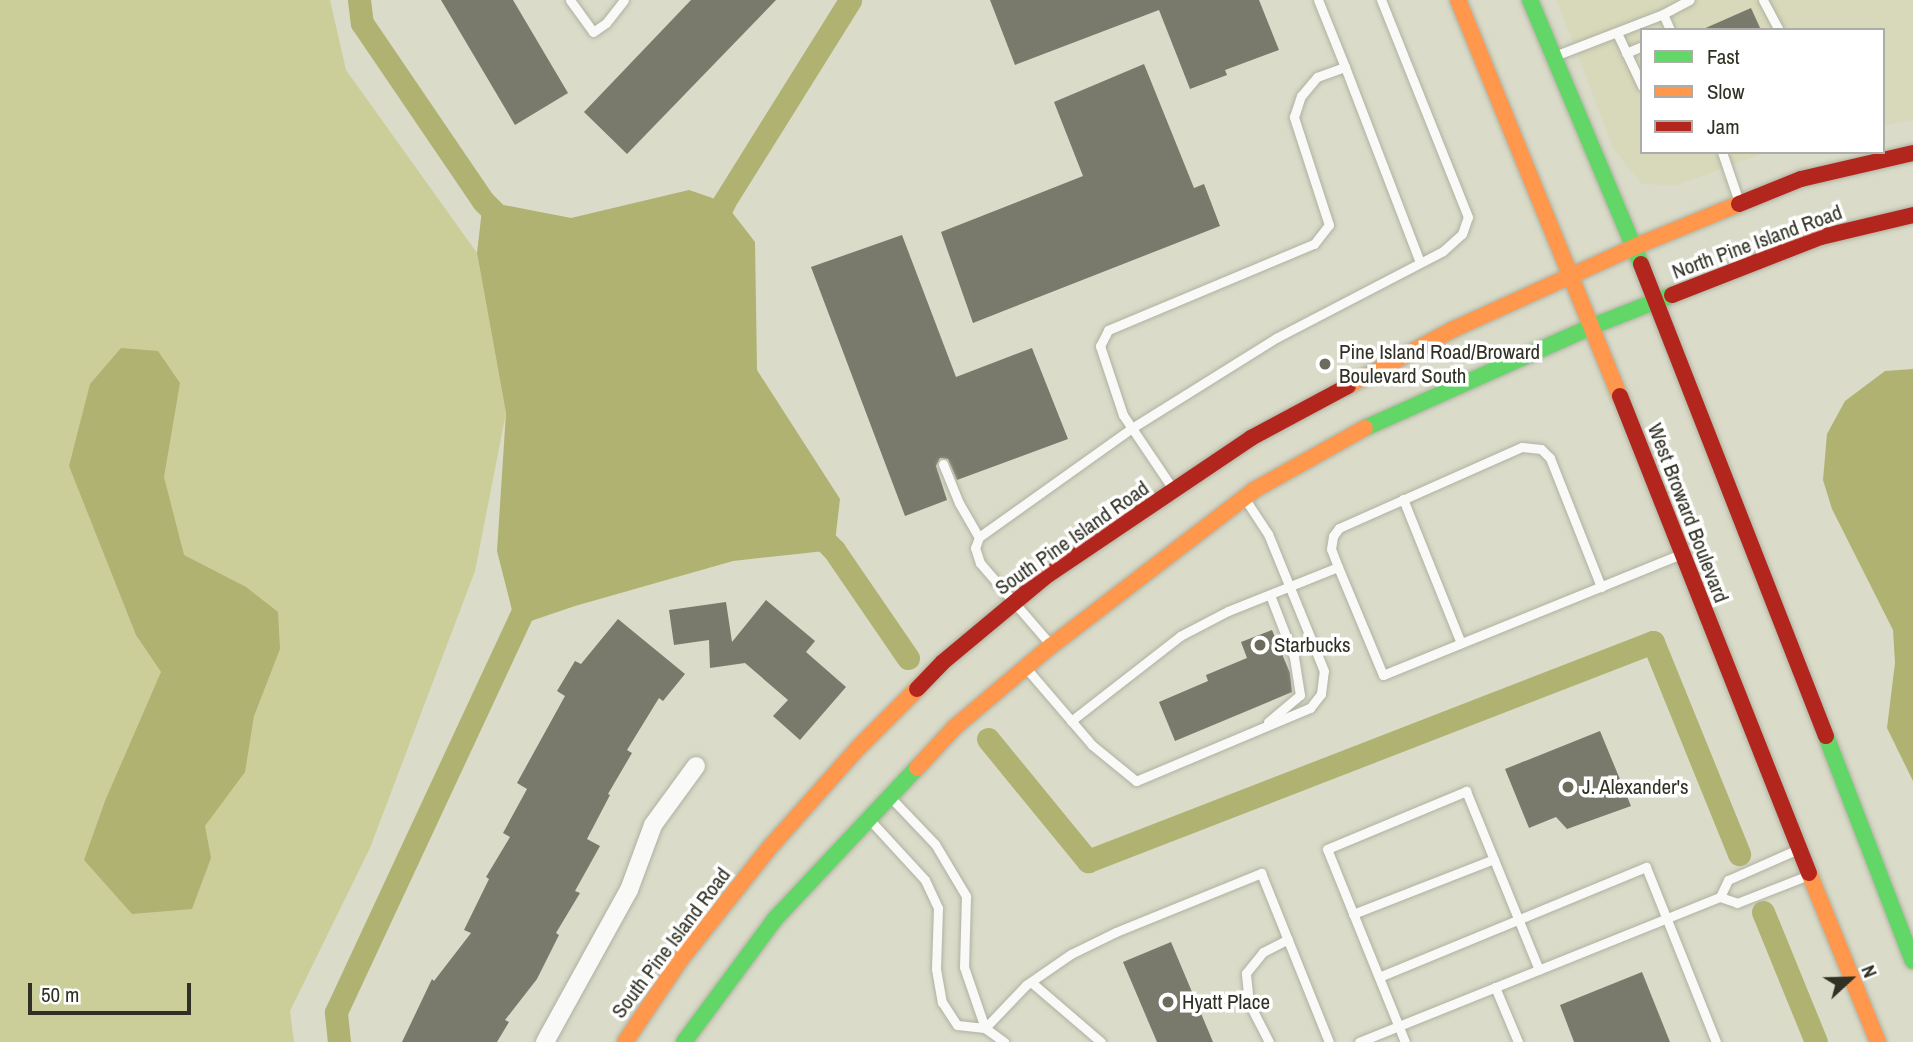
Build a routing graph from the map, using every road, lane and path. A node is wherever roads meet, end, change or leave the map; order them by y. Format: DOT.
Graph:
graph roads {
  1 [pos="570,0"];
  2 [pos="624,0"];
  3 [pos="1318,0"];
  4 [pos="1381,0"];
  5 [pos="1458,0"];
  6 [pos="1530,0"];
  7 [pos="1689,0"];
  8 [pos="1763,0"];
  9 [pos="1663,14"];
  10 [pos="1669,28"];
  11 [pos="1778,28"];
  12 [pos="1617,33"];
  13 [pos="1640,47"];
  14 [pos="1626,53"];
  15 [pos="1553,57"];
  16 [pos="1345,67"];
  17 [pos="1640,82"];
  18 [pos="1913,153"];
  19 [pos="1723,154"];
  20 [pos="1740,204"];
  21 [pos="1913,215"];
  22 [pos="1634,247"];
  23 [pos="1420,262"];
  24 [pos="1572,274"];
  25 [pos="1656,300"];
  26 [pos="1593,326"];
  27 [pos="1132,428"];
  28 [pos="943,464"];
  29 [pos="1174,490"];
  30 [pos="1244,498"];
  31 [pos="1403,499"];
  32 [pos="979,537"];
  33 [pos="1681,554"];
  34 [pos="1338,567"];
  35 [pos="1289,587"];
  36 [pos="1601,587"];
  37 [pos="1269,595"];
  38 [pos="1014,602"];
  39 [pos="1461,643"];
  40 [pos="1051,646"];
  41 [pos="1025,667"];
  42 [pos="1071,721"];
  43 [pos="1255,731"];
  44 [pos="696,765"];
  45 [pos="888,796"];
  46 [pos="868,818"];
  47 [pos="1800,849"];
  48 [pos="1493,859"];
  49 [pos="1810,874"];
  50 [pos="1720,897"];
  51 [pos="1353,915"];
  52 [pos="1666,918"];
  53 [pos="1518,919"];
  54 [pos="1288,939"];
  55 [pos="1913,961"];
  56 [pos="1539,970"];
  57 [pos="1379,977"];
  58 [pos="1031,982"];
  59 [pos="1495,987"];
  60 [pos="1398,1026"];
  61 [pos="985,1028"];
  62 [pos="545,1042"];
  63 [pos="625,1042"];
  64 [pos="684,1042"];
  65 [pos="1004,1042"];
  66 [pos="1101,1042"];
  67 [pos="1269,1042"];
  68 [pos="1329,1042"];
  69 [pos="1359,1042"];
  70 [pos="1405,1042"];
  71 [pos="1518,1042"];
  72 [pos="1716,1042"];
  73 [pos="1878,1042"];
  1 -- 2 [label="lane"];
  3 -- 16 [label="lane"];
  4 -- 23 [label="lane"];
  5 -- 24 [label="main road, West Broward Boulevard"];
  6 -- 15 [label="main road"];
  7 -- 9 [label="lane"];
  8 -- 11 [label="lane"];
  9 -- 10 [label="lane"];
  9 -- 12 [label="lane"];
  12 -- 14 [label="lane"];
  12 -- 15 [label="lane"];
  13 -- 14 [label="lane"];
  14 -- 17 [label="lane"];
  15 -- 22 [label="main road"];
  16 -- 23 [label="lane"];
  16 -- 27 [label="lane"];
  18 -- 20 [label="main road, North Pine Island Road"];
  19 -- 20 [label="lane"];
  20 -- 22 [label="main road, North Pine Island Road"];
  21 -- 25 [label="main road, North Pine Island Road"];
  22 -- 24 [label="main road, South Pine Island Road"];
  22 -- 25 [label="main road"];
  23 -- 27 [label="lane"];
  24 -- 26 [label="main road, West Broward Boulevard"];
  24 -- 29 [label="main road, South Pine Island Road"];
  25 -- 26 [label="main road"];
  25 -- 55 [label="main road"];
  26 -- 30 [label="main road"];
  26 -- 33 [label="main road, West Broward Boulevard"];
  27 -- 29 [label="lane"];
  27 -- 32 [label="lane"];
  28 -- 32 [label="lane"];
  29 -- 38 [label="main road, South Pine Island Road"];
  30 -- 35 [label="lane"];
  30 -- 40 [label="main road"];
  31 -- 34 [label="lane"];
  31 -- 36 [label="lane"];
  31 -- 39 [label="lane"];
  32 -- 38 [label="lane"];
  33 -- 36 [label="lane"];
  33 -- 47 [label="main road, West Broward Boulevard"];
  34 -- 35 [label="lane"];
  34 -- 39 [label="lane"];
  35 -- 37 [label="lane"];
  35 -- 43 [label="lane"];
  36 -- 39 [label="lane"];
  37 -- 42 [label="lane"];
  37 -- 43 [label="lane"];
  38 -- 40 [label="lane"];
  38 -- 63 [label="main road, South Pine Island Road"];
  40 -- 41 [label="main road"];
  41 -- 42 [label="lane"];
  41 -- 45 [label="main road"];
  42 -- 43 [label="lane"];
  44 -- 62 [label="street"];
  45 -- 46 [label="main road"];
  45 -- 61 [label="lane"];
  46 -- 61 [label="lane"];
  46 -- 64 [label="main road"];
  47 -- 49 [label="main road, West Broward Boulevard"];
  47 -- 50 [label="lane"];
  48 -- 51 [label="lane"];
  48 -- 51 [label="lane"];
  48 -- 53 [label="lane"];
  49 -- 50 [label="lane"];
  49 -- 73 [label="main road, West Broward Boulevard"];
  50 -- 52 [label="lane"];
  51 -- 57 [label="lane"];
  52 -- 53 [label="lane"];
  52 -- 56 [label="lane"];
  52 -- 72 [label="lane"];
  53 -- 56 [label="lane"];
  53 -- 57 [label="lane"];
  54 -- 58 [label="lane"];
  54 -- 67 [label="lane"];
  54 -- 68 [label="lane"];
  56 -- 59 [label="lane"];
  57 -- 60 [label="lane"];
  58 -- 61 [label="lane"];
  58 -- 66 [label="lane"];
  59 -- 60 [label="lane"];
  59 -- 71 [label="lane"];
  60 -- 69 [label="lane"];
  60 -- 70 [label="lane"];
  61 -- 65 [label="lane"];
}
